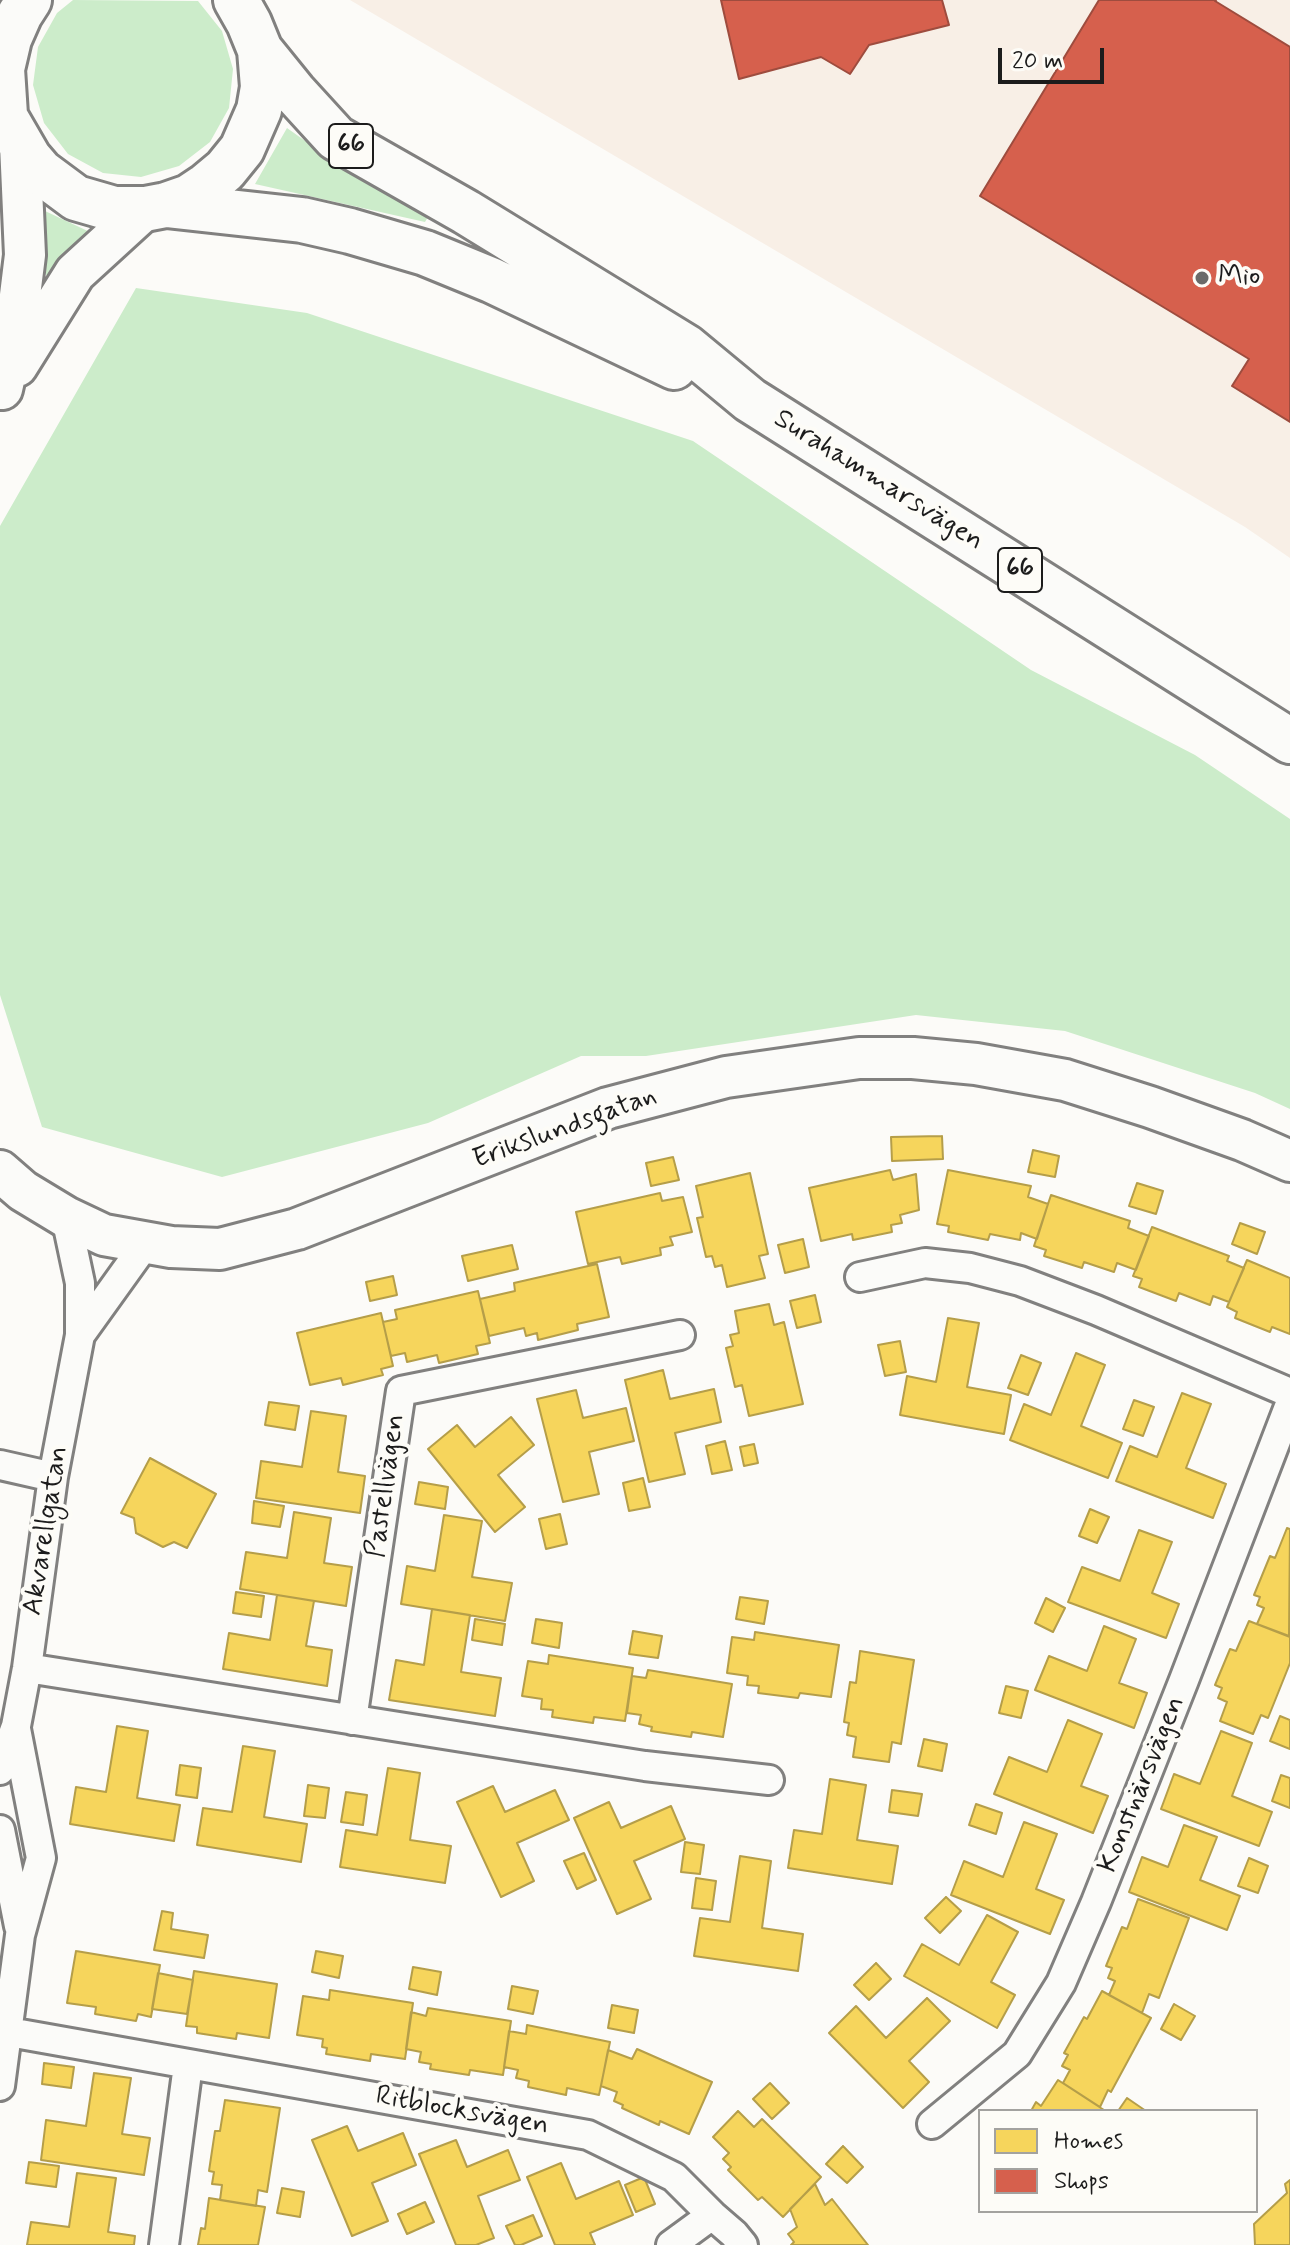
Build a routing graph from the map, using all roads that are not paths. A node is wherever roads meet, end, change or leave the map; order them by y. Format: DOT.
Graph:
graph roads {
  1 [pos="29,0"];
  2 [pos="250,18"];
  3 [pos="8,122"];
  4 [pos="156,207"];
  5 [pos="1,391"];
  6 [pos="750,400"];
  7 [pos="1290,741"];
  8 [pos="1290,1161"];
  9 [pos="0,1171"];
  10 [pos="66,1217"];
  11 [pos="146,1243"];
  12 [pos="860,1277"];
  13 [pos="80,1335"];
  14 [pos="680,1335"];
  15 [pos="1290,1393"];
  16 [pos="1290,1404"];
  17 [pos="0,1465"];
  18 [pos="53,1477"];
  19 [pos="27,1668"];
  20 [pos="352,1720"];
  21 [pos="16,1726"];
  22 [pos="0,1770"];
  23 [pos="769,1780"];
  24 [pos="0,1830"];
  25 [pos="20,1935"];
  26 [pos="9,2032"];
  27 [pos="188,2065"];
  28 [pos="0,2086"];
  29 [pos="932,2124"];
  30 [pos="712,2215"];
  31 [pos="164,2245"];
  32 [pos="671,2245"];
  33 [pos="743,2245"];
  1 -- 3 [label="main road"];
  2 -- 4 [label="main road, 66"];
  2 -- 6 [label="main road, Surahammarsvägen / 66"];
  3 -- 4 [label="main road, 66"];
  3 -- 5 [label="street"];
  4 -- 5 [label="street"];
  4 -- 6 [label="main road, Surahammarsvägen / 66"];
  6 -- 7 [label="main road, Surahammarsvägen / 66"];
  8 -- 11 [label="street, Erikslundsgatan"];
  9 -- 10 [label="street, Erikslundsgatan"];
  10 -- 11 [label="street, Erikslundsgatan"];
  10 -- 13 [label="street, Akvarellgatan"];
  11 -- 13 [label="street, Akvarellgatan"];
  12 -- 15 [label="street"];
  13 -- 18 [label="street, Akvarellgatan"];
  14 -- 20 [label="street, Pastellvägen"];
  16 -- 29 [label="street, Konstnärsvägen"];
  17 -- 18 [label="street"];
  18 -- 19 [label="street, Akvarellgatan"];
  19 -- 20 [label="street"];
  19 -- 21 [label="street, Akvarellgatan"];
  20 -- 23 [label="street"];
  21 -- 22 [label="street, Akvarellgatan"];
  21 -- 25 [label="street, Akvarellgatan"];
  24 -- 25 [label="street, Akvarellgatan"];
  25 -- 26 [label="street, Akvarellgatan"];
  26 -- 27 [label="street, Ritblocksvägen"];
  26 -- 28 [label="street, Akvarellgatan"];
  27 -- 30 [label="street, Ritblocksvägen"];
  27 -- 31 [label="street"];
  30 -- 32 [label="street"];
  30 -- 33 [label="street, Ritblocksvägen"];
}
